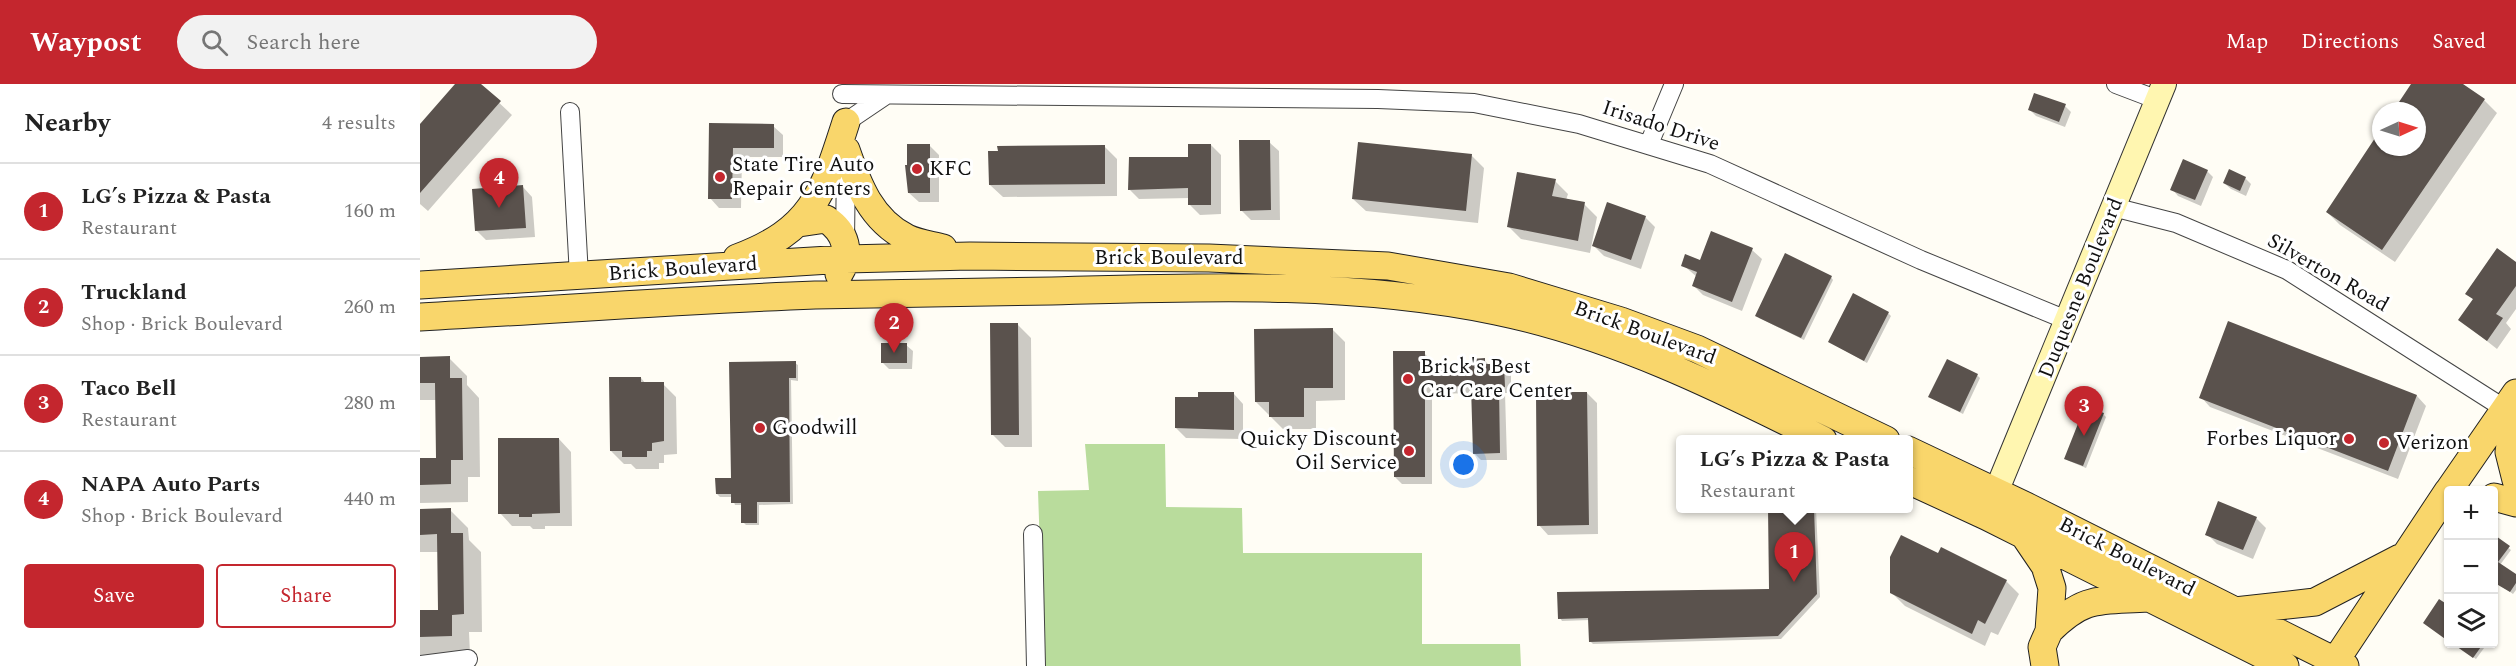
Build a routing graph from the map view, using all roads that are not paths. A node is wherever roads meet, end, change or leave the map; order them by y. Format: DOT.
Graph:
graph roads {
  1 [pos="1674,84"];
  2 [pos="2116,84"];
  3 [pos="842,89"];
  4 [pos="1080,90"];
  5 [pos="2161,92"];
  6 [pos="886,95"];
  7 [pos="570,112"];
  8 [pos="846,122"];
  9 [pos="1649,144"];
  10 [pos="846,150"];
  11 [pos="2114,207"];
  12 [pos="799,223"];
  13 [pos="846,250"];
  14 [pos="970,256"];
  15 [pos="716,266"];
  16 [pos="579,276"];
  17 [pos="420,285"];
  18 [pos="814,296"];
  19 [pos="420,317"];
  20 [pos="2069,321"];
  21 [pos="2512,402"];
  22 [pos="1813,435"];
  23 [pos="1876,435"];
  24 [pos="1913,452"];
  25 [pos="2516,480"];
  26 [pos="1913,482"];
  27 [pos="2454,486"];
  28 [pos="1996,492"];
  29 [pos="2498,498"];
  30 [pos="2444,501"];
  31 [pos="2516,503"];
  32 [pos="1033,534"];
  33 [pos="2024,536"];
  34 [pos="2404,556"];
  35 [pos="2150,598"];
  36 [pos="2235,611"];
  37 [pos="2041,653"];
  38 [pos="468,659"];
  39 [pos="420,664"];
  40 [pos="2337,664"];
  41 [pos="1036,666"];
  42 [pos="2285,666"];
  1 -- 9 [label="street"];
  2 -- 5 [label="street"];
  3 -- 6 [label="street, Irisado Drive"];
  3 -- 8 [label="street"];
  4 -- 6 [label="street, Irisado Drive"];
  4 -- 9 [label="street, Irisado Drive"];
  5 -- 11 [label="street, Duquesne Boulevard"];
  6 -- 8 [label="street"];
  7 -- 16 [label="street"];
  8 -- 10 [label="street"];
  8 -- 12 [label="main road"];
  9 -- 20 [label="street, Irisado Drive"];
  10 -- 13 [label="street"];
  10 -- 14 [label="main road"];
  11 -- 20 [label="street, Duquesne Boulevard"];
  11 -- 21 [label="street, Silverton Road"];
  12 -- 13 [label="main road"];
  12 -- 15 [label="main road"];
  13 -- 14 [label="main road, Brick Boulevard"];
  13 -- 15 [label="main road, Brick Boulevard"];
  13 -- 18 [label="main road"];
  14 -- 23 [label="main road, Brick Boulevard"];
  15 -- 16 [label="main road, Brick Boulevard"];
  16 -- 17 [label="main road, Brick Boulevard"];
  18 -- 19 [label="main road, Brick Boulevard"];
  18 -- 22 [label="main road, Brick Boulevard"];
  20 -- 28 [label="street, Duquesne Boulevard"];
  21 -- 25 [label="main road"];
  21 -- 27 [label="main road"];
  24 -- 28 [label="main road, Brick Boulevard"];
  26 -- 33 [label="main road, Brick Boulevard"];
  28 -- 36 [label="main road, Brick Boulevard"];
  29 -- 31 [label="main road"];
  30 -- 34 [label="main road"];
  32 -- 41 [label="street"];
  33 -- 35 [label="main road, Brick Boulevard"];
  33 -- 37 [label="main road"];
  34 -- 36 [label="main road"];
  34 -- 40 [label="main road"];
  35 -- 37 [label="main road"];
  35 -- 42 [label="main road, Brick Boulevard"];
  36 -- 40 [label="main road, Brick Boulevard"];
  38 -- 39 [label="street"];
}
